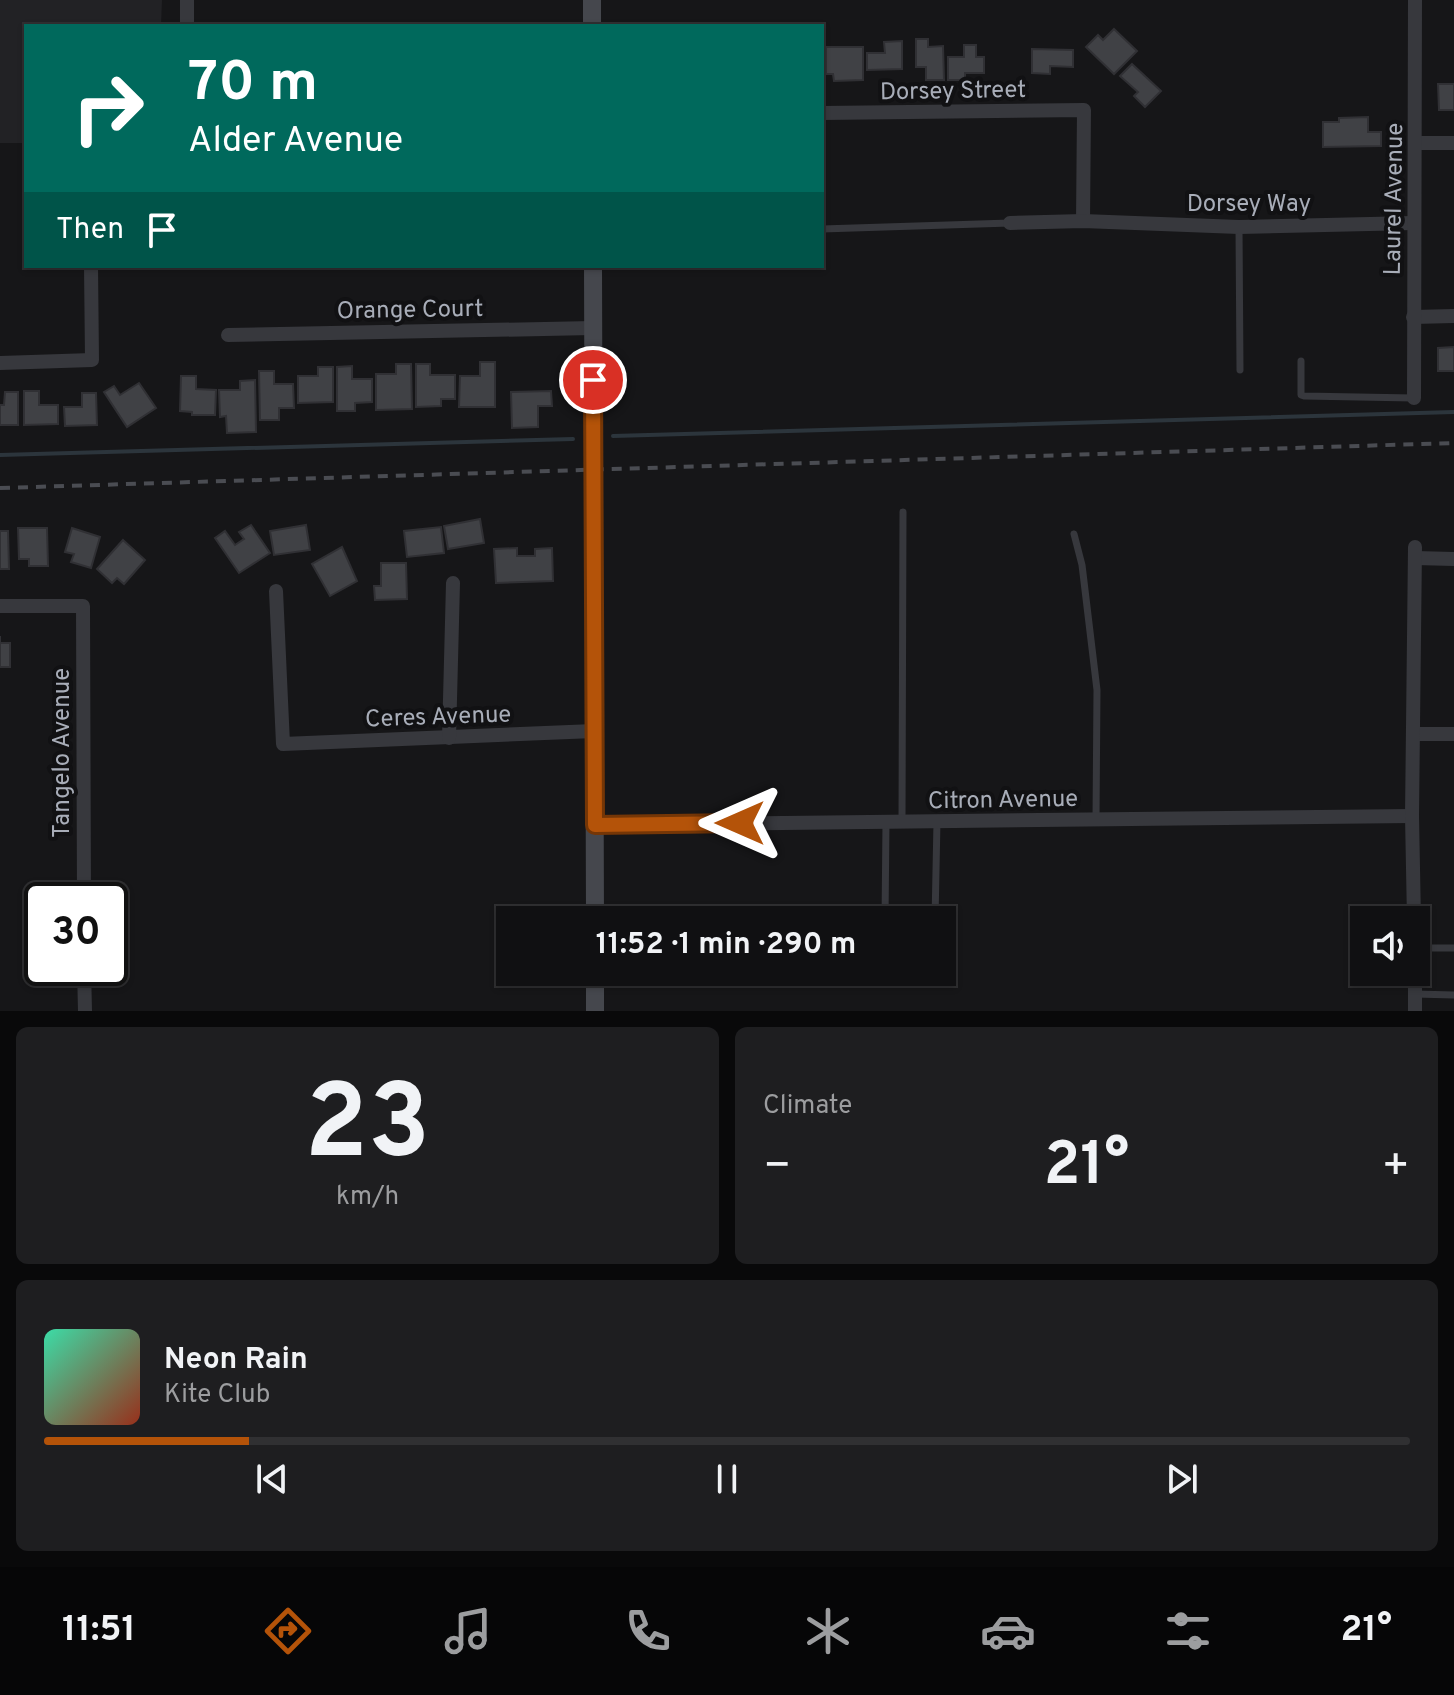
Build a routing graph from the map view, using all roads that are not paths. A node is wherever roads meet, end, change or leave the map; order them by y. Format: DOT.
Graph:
graph roads {
  1 [pos="187,0"];
  2 [pos="592,0"];
  3 [pos="1415,0"];
  4 [pos="187,24"];
  5 [pos="592,24"];
  6 [pos="824,113"];
  7 [pos="1416,143"];
  8 [pos="1454,143"];
  9 [pos="1083,221"];
  10 [pos="1010,223"];
  11 [pos="1414,223"];
  12 [pos="1239,227"];
  13 [pos="824,229"];
  14 [pos="91,268"];
  15 [pos="593,268"];
  16 [pos="1454,316"];
  17 [pos="1413,317"];
  18 [pos="593,328"];
  19 [pos="228,335"];
  20 [pos="1301,361"];
  21 [pos="0,363"];
  22 [pos="1240,370"];
  23 [pos="1414,398"];
  24 [pos="903,512"];
  25 [pos="1074,534"];
  26 [pos="1454,559"];
  27 [pos="453,583"];
  28 [pos="276,591"];
  29 [pos="0,606"];
  30 [pos="594,731"];
  31 [pos="1414,734"];
  32 [pos="1454,734"];
  33 [pos="449,738"];
  34 [pos="1412,816"];
  35 [pos="1096,820"];
  36 [pos="937,821"];
  37 [pos="886,822"];
  38 [pos="902,822"];
  39 [pos="595,825"];
  40 [pos="84,882"];
  41 [pos="595,906"];
  42 [pos="885,906"];
  43 [pos="935,906"];
  44 [pos="1414,906"];
  45 [pos="1430,948"];
  46 [pos="1454,948"];
  47 [pos="84,986"];
  48 [pos="595,986"];
  49 [pos="1415,986"];
  50 [pos="1415,994"];
  51 [pos="1454,995"];
  52 [pos="85,1011"];
  53 [pos="595,1011"];
  54 [pos="1415,1011"];
  1 -- 4 [label="street"];
  2 -- 5 [label="main road"];
  3 -- 7 [label="street, Laurel Avenue"];
  6 -- 9 [label="street, Dorsey Street"];
  7 -- 8 [label="street"];
  7 -- 11 [label="street, Laurel Avenue"];
  9 -- 10 [label="street, Dorsey Way"];
  9 -- 12 [label="street, Dorsey Way"];
  10 -- 13 [label="lane"];
  11 -- 12 [label="street, Dorsey Way"];
  11 -- 17 [label="street, Laurel Avenue"];
  12 -- 22 [label="lane"];
  14 -- 21 [label="street"];
  15 -- 18 [label="main road"];
  16 -- 17 [label="street"];
  17 -- 23 [label="street, Laurel Avenue"];
  18 -- 19 [label="street, Orange Court"];
  18 -- 30 [label="main road"];
  20 -- 23 [label="lane"];
  24 -- 38 [label="lane"];
  25 -- 35 [label="lane"];
  26 -- 31 [label="street"];
  27 -- 33 [label="street"];
  28 -- 33 [label="street, Ceres Avenue"];
  29 -- 40 [label="street, Tangelo Avenue"];
  30 -- 33 [label="street, Ceres Avenue"];
  30 -- 39 [label="main road"];
  31 -- 32 [label="street"];
  31 -- 34 [label="street"];
  34 -- 35 [label="street, Citron Avenue"];
  34 -- 44 [label="street"];
  35 -- 36 [label="street, Citron Avenue"];
  36 -- 38 [label="street, Citron Avenue"];
  36 -- 43 [label="lane"];
  37 -- 38 [label="street, Citron Avenue"];
  37 -- 39 [label="street, Citron Avenue"];
  37 -- 42 [label="lane"];
  39 -- 41 [label="main road"];
  45 -- 46 [label="lane"];
  47 -- 52 [label="street"];
  48 -- 53 [label="main road"];
  49 -- 50 [label="street"];
  50 -- 51 [label="lane"];
  50 -- 54 [label="street"];
}
